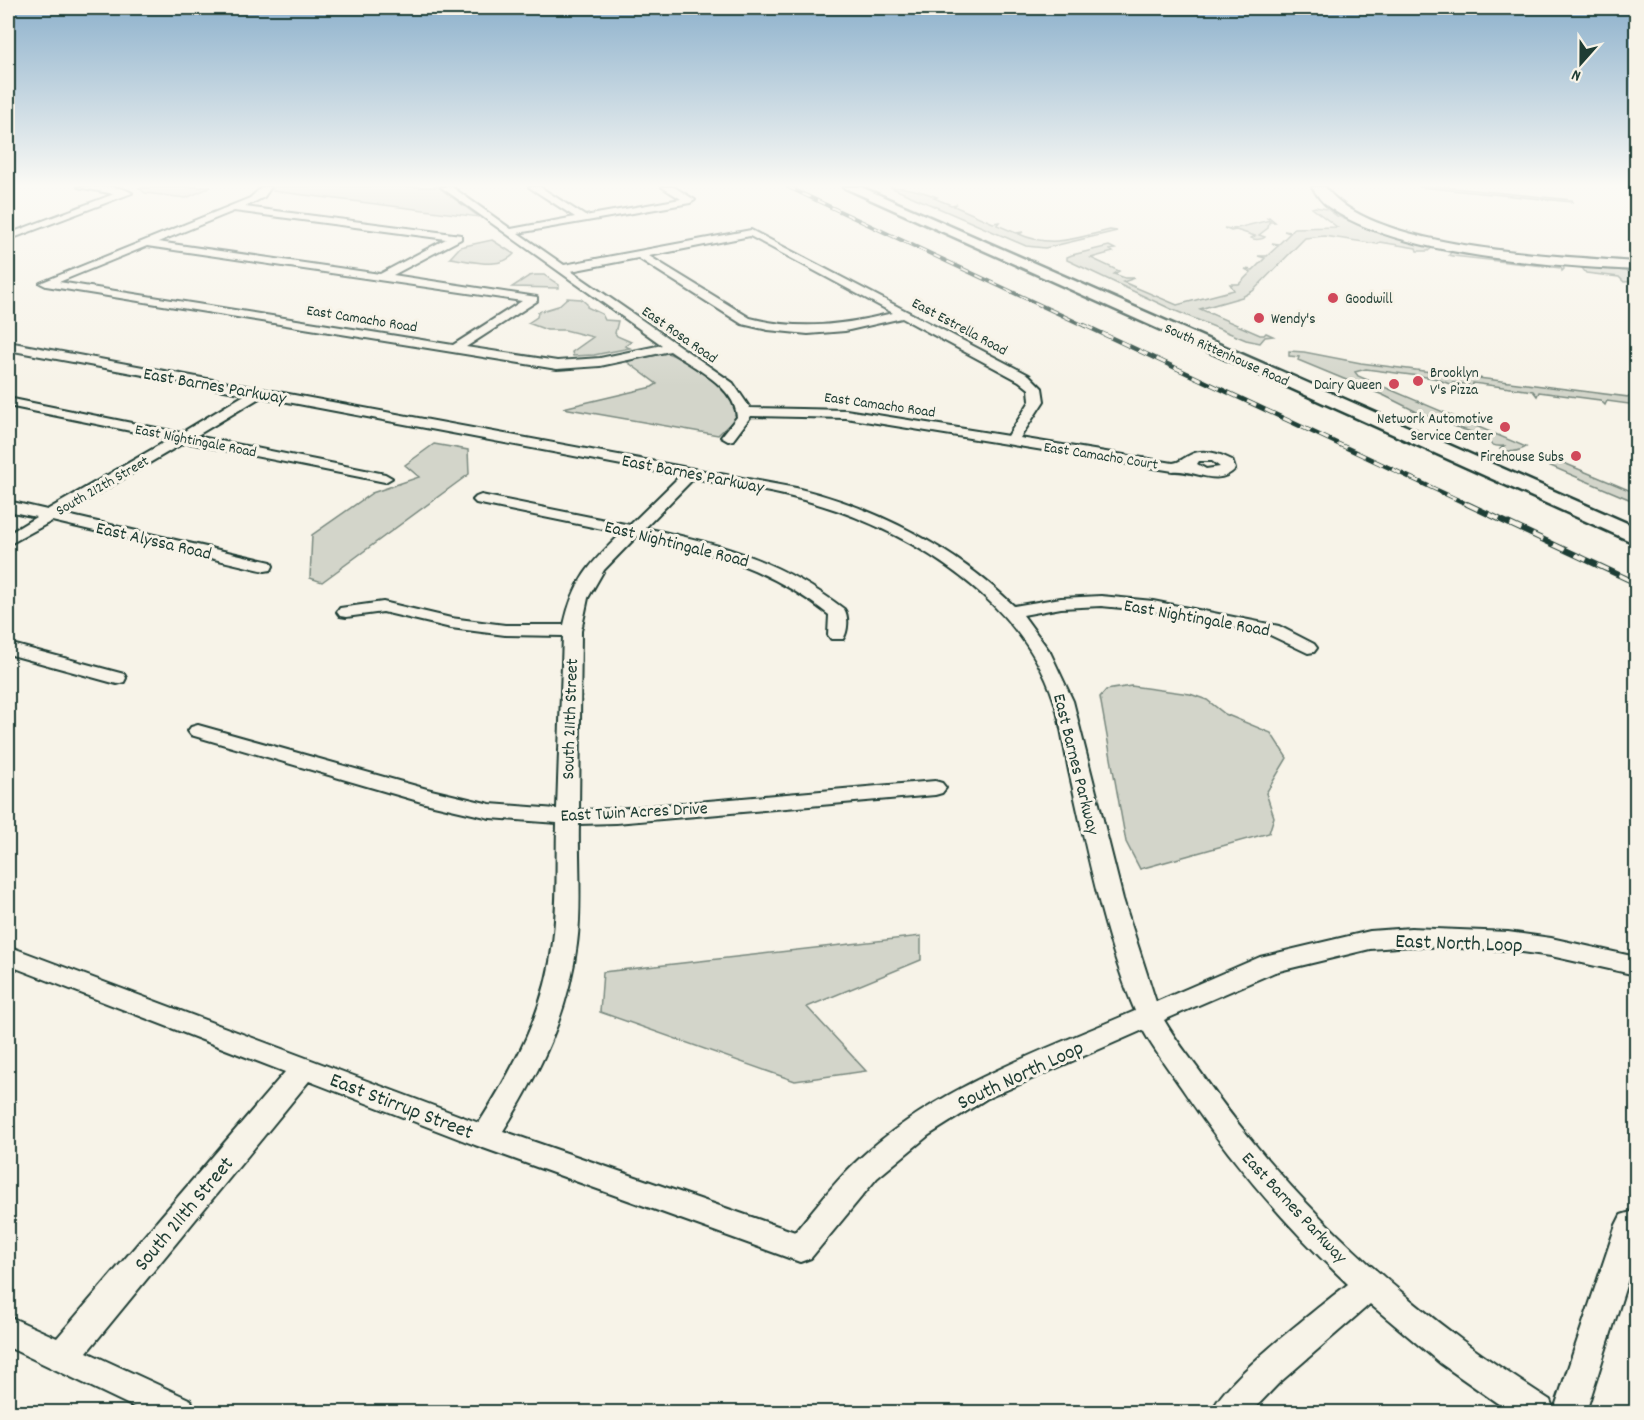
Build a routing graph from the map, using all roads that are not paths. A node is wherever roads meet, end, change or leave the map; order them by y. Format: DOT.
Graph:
graph roads {
  1 [pos="122,253"];
  2 [pos="218,253"];
  3 [pos="427,253"];
  4 [pos="539,253"];
  5 [pos="643,253"];
  6 [pos="789,253"];
  7 [pos="998,253"];
  8 [pos="1025,253"];
  9 [pos="1516,253"];
  10 [pos="639,254"];
  11 [pos="1636,266"];
  12 [pos="562,269"];
  13 [pos="382,277"];
  14 [pos="904,314"];
  15 [pos="1202,343"];
  16 [pos="8,346"];
  17 [pos="672,347"];
  18 [pos="454,349"];
  19 [pos="1256,352"];
  20 [pos="258,393"];
  21 [pos="8,402"];
  22 [pos="744,412"];
  23 [pos="1390,426"];
  24 [pos="183,437"];
  25 [pos="728,437"];
  26 [pos="1012,441"];
  27 [pos="1512,462"];
  28 [pos="1190,465"];
  29 [pos="692,472"];
  30 [pos="385,478"];
  31 [pos="481,500"];
  32 [pos="8,506"];
  33 [pos="49,516"];
  34 [pos="1636,516"];
  35 [pos="633,531"];
  36 [pos="1636,535"];
  37 [pos="8,540"];
  38 [pos="265,566"];
  39 [pos="346,612"];
  40 [pos="1011,612"];
  41 [pos="572,631"];
  42 [pos="837,634"];
  43 [pos="8,648"];
  44 [pos="1308,648"];
  45 [pos="117,678"];
  46 [pos="198,731"];
  47 [pos="935,788"];
  48 [pos="567,817"];
  49 [pos="8,955"];
  50 [pos="1636,966"];
  51 [pos="1149,1017"];
  52 [pos="304,1068"];
  53 [pos="485,1137"];
  54 [pos="1636,1227"];
  55 [pos="800,1248"];
  56 [pos="1370,1285"];
  57 [pos="8,1331"];
  58 [pos="62,1357"];
  59 [pos="179,1413"];
  60 [pos="1228,1413"];
  61 [pos="1538,1413"];
  62 [pos="1570,1413"];
  1 -- 18 [label="street, East Camacho Road"];
  2 -- 13 [label="street"];
  3 -- 13 [label="street"];
  4 -- 12 [label="street, East Rosa Road"];
  5 -- 10 [label="street, East Estrella Road"];
  6 -- 14 [label="street, East Estrella Road"];
  7 -- 15 [label="main road, South Rittenhouse Road"];
  8 -- 19 [label="main road, South Rittenhouse Road"];
  9 -- 11 [label="street"];
  10 -- 12 [label="street"];
  10 -- 14 [label="street"];
  12 -- 17 [label="street, East Rosa Road"];
  13 -- 18 [label="street"];
  14 -- 26 [label="street, East Estrella Road"];
  15 -- 19 [label="main road"];
  15 -- 23 [label="main road, South Rittenhouse Road"];
  16 -- 20 [label="street, East Barnes Parkway"];
  17 -- 18 [label="street, East Camacho Road"];
  17 -- 22 [label="street, East Rosa Road"];
  19 -- 27 [label="main road, South Rittenhouse Road"];
  20 -- 24 [label="street, South 212th Street"];
  20 -- 29 [label="street, East Barnes Parkway"];
  21 -- 24 [label="street, East Nightingale Road"];
  22 -- 25 [label="street"];
  22 -- 26 [label="street, East Camacho Road"];
  23 -- 27 [label="main road"];
  23 -- 36 [label="main road, South Rittenhouse Road"];
  24 -- 30 [label="street, East Nightingale Road"];
  24 -- 33 [label="street, South 212th Street"];
  26 -- 28 [label="street, East Camacho Court"];
  27 -- 34 [label="main road, South Rittenhouse Road"];
  29 -- 35 [label="street, South 211th Street"];
  29 -- 40 [label="street, East Barnes Parkway"];
  31 -- 35 [label="street, East Nightingale Road"];
  32 -- 33 [label="street, East Alyssa Road"];
  33 -- 37 [label="street, South 212th Street"];
  33 -- 38 [label="street, East Alyssa Road"];
  35 -- 41 [label="street, South 211th Street"];
  35 -- 42 [label="street, East Nightingale Road"];
  39 -- 41 [label="street"];
  40 -- 44 [label="street, East Nightingale Road"];
  40 -- 51 [label="street, East Barnes Parkway"];
  41 -- 48 [label="street, South 211th Street"];
  43 -- 45 [label="street"];
  46 -- 48 [label="street, East Twin Acres Drive"];
  47 -- 48 [label="street, East Twin Acres Drive"];
  48 -- 53 [label="street, South 211th Street"];
  49 -- 52 [label="street, East Stirrup Street"];
  50 -- 51 [label="street, East North Loop"];
  51 -- 55 [label="street, South North Loop"];
  51 -- 56 [label="street, East Barnes Parkway"];
  52 -- 53 [label="street, East Stirrup Street"];
  52 -- 58 [label="street, South 211th Street"];
  53 -- 55 [label="street, East Stirrup Street"];
  54 -- 62 [label="street"];
  56 -- 60 [label="street"];
  56 -- 61 [label="street, East Barnes Parkway"];
  57 -- 58 [label="street"];
  58 -- 59 [label="street"];
}
